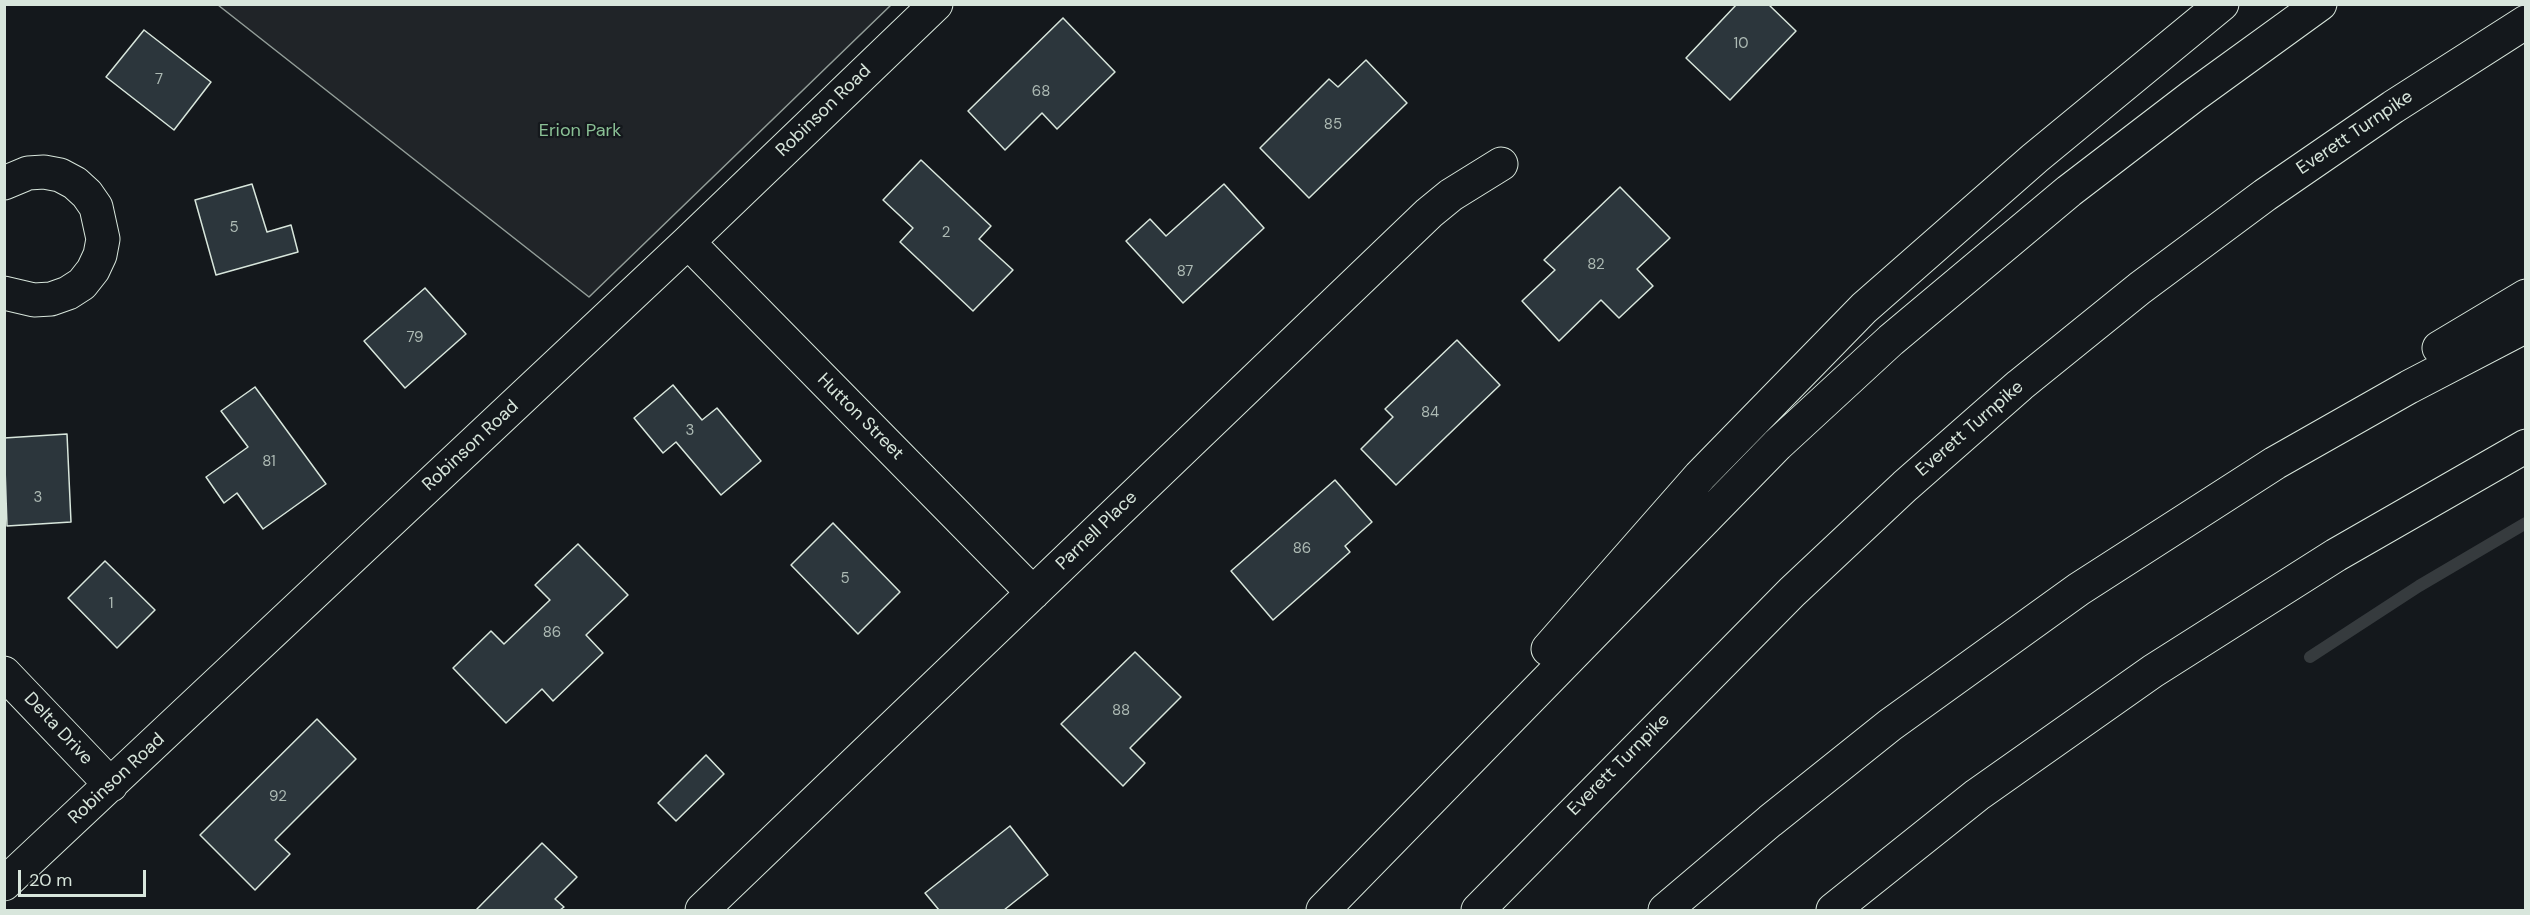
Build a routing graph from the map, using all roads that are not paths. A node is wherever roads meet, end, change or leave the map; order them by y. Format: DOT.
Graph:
graph roads {
  1 [pos="936,4"];
  2 [pos="2222,4"];
  3 [pos="2320,4"];
  4 [pos="2526,22"];
  5 [pos="1501,164"];
  6 [pos="4,183"];
  7 [pos="688,242"];
  8 [pos="4,293"];
  9 [pos="2526,297"];
  10 [pos="2526,326"];
  11 [pos="2526,446"];
  12 [pos="2209,504"];
  13 [pos="1033,593"];
  14 [pos="4,673"];
  15 [pos="111,785"];
  16 [pos="4,884"];
  17 [pos="702,910"];
  18 [pos="1321,910"];
  19 [pos="1478,910"];
  20 [pos="1665,910"];
  21 [pos="1833,910"];
  1 -- 7 [label="main road, Robinson Road"];
  2 -- 18 [label="main road"];
  3 -- 18 [label="main road"];
  4 -- 19 [label="main road, Everett Turnpike"];
  5 -- 13 [label="main road, Parnell Place"];
  6 -- 8 [label="main road"];
  7 -- 13 [label="main road, Hutton Street"];
  7 -- 15 [label="main road, Robinson Road"];
  9 -- 12 [label="main road"];
  10 -- 12 [label="main road"];
  11 -- 21 [label="main road"];
  12 -- 20 [label="main road"];
  13 -- 17 [label="main road, Parnell Place"];
  14 -- 15 [label="main road, Delta Drive"];
  15 -- 16 [label="main road, Robinson Road"];
}
